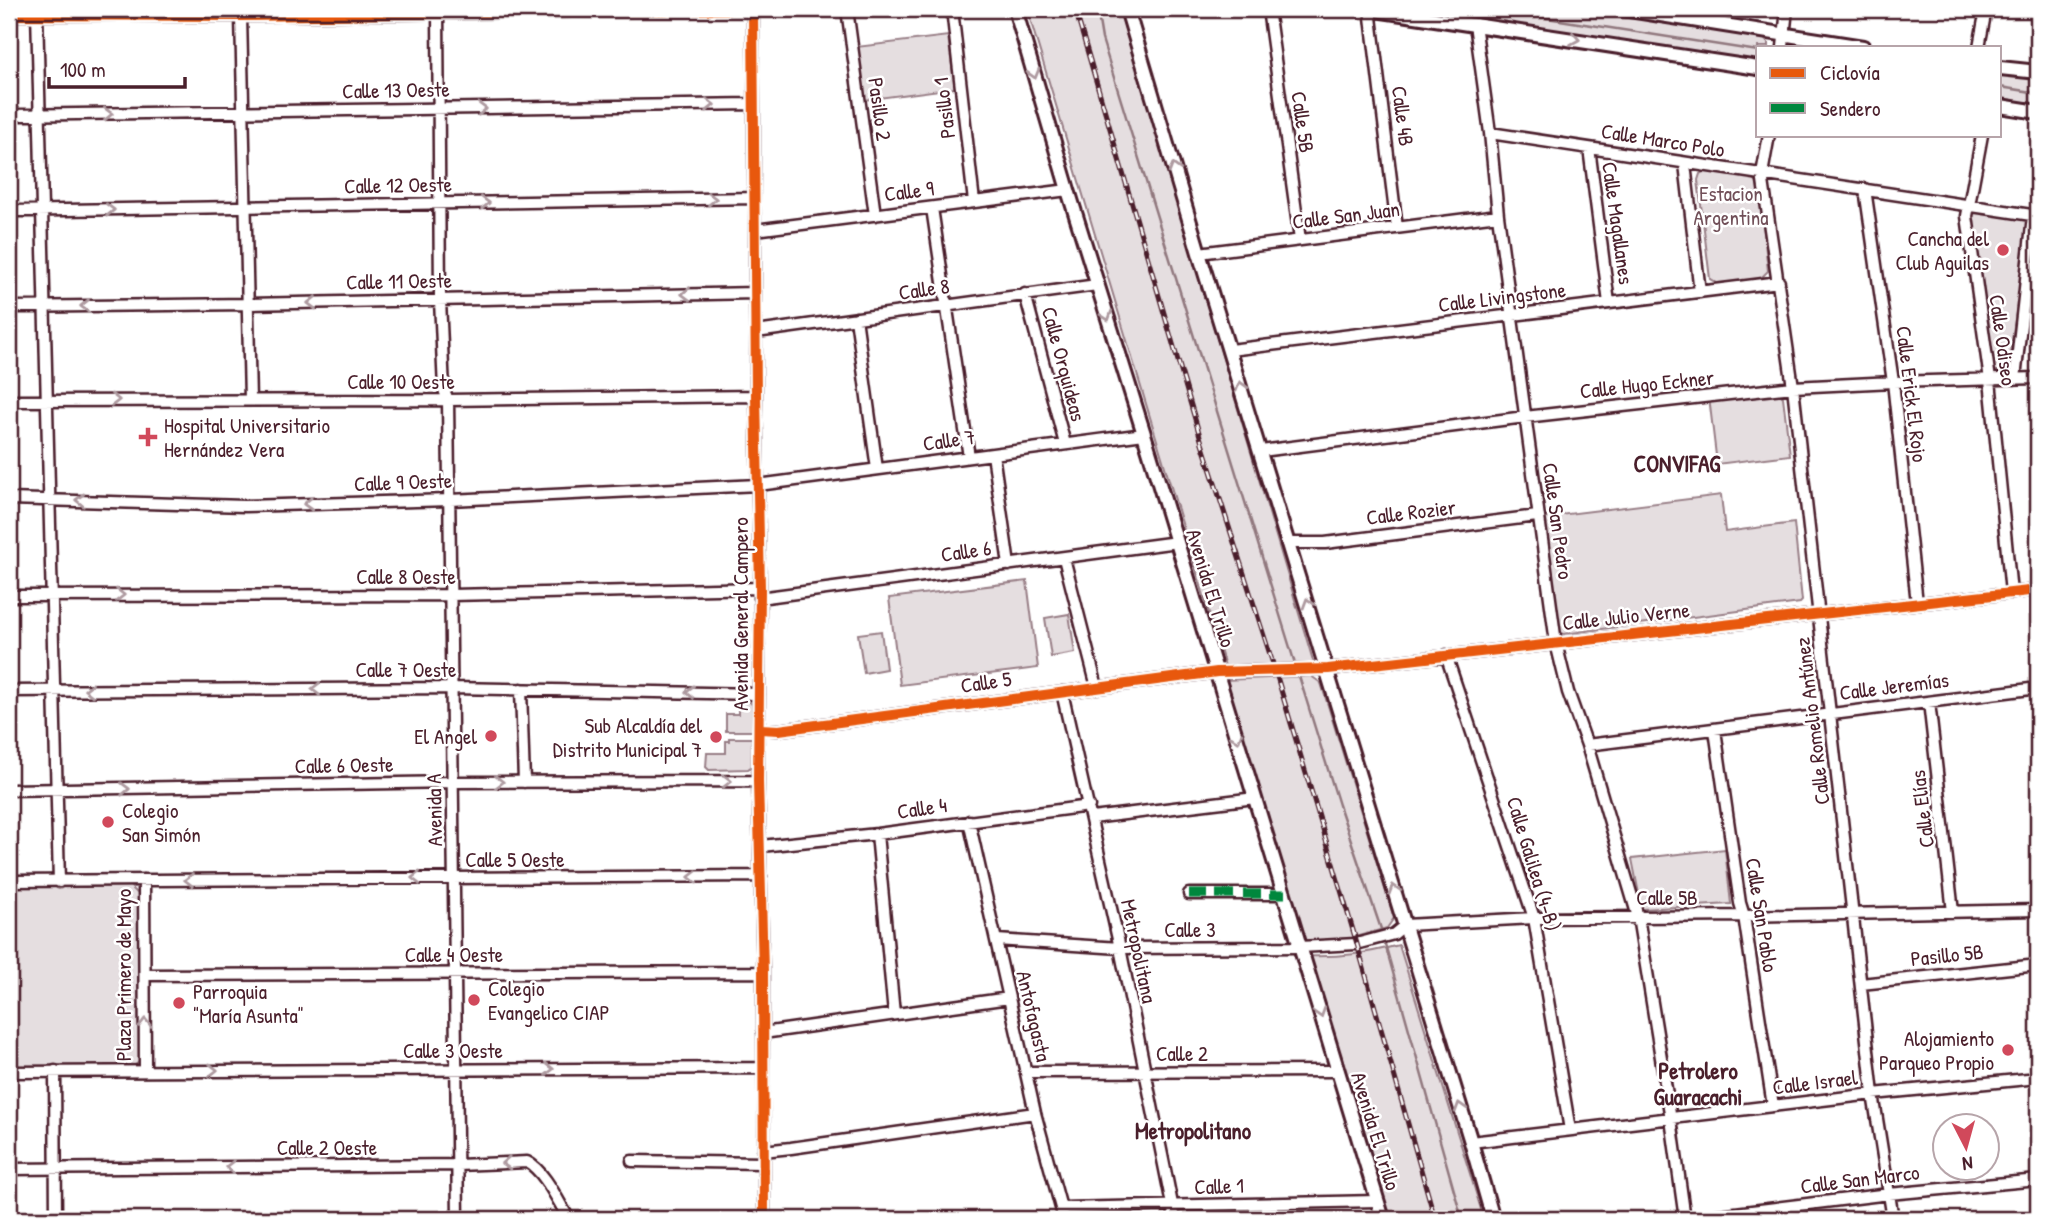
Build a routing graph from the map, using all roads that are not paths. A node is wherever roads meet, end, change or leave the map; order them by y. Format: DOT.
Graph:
graph roads {
  1 [pos="753,9"];
  2 [pos="847,9"];
  3 [pos="951,9"];
  4 [pos="1015,9"];
  5 [pos="1127,9"];
  6 [pos="1268,9"];
  7 [pos="1369,9"];
  8 [pos="1623,9"];
  9 [pos="1787,9"];
  10 [pos="1986,9"];
  11 [pos="438,11"];
  12 [pos="37,12"];
  13 [pos="136,12"];
  14 [pos="332,12"];
  15 [pos="1686,14"];
  16 [pos="9,15"];
  17 [pos="241,16"];
  18 [pos="1475,24"];
  19 [pos="1783,42"];
  20 [pos="1847,46"];
  21 [pos="1979,46"];
  22 [pos="1756,68"];
  23 [pos="2002,68"];
  24 [pos="2038,72"];
  25 [pos="753,104"];
  26 [pos="2002,106"];
  27 [pos="439,109"];
  28 [pos="243,111"];
  29 [pos="2038,112"];
  30 [pos="9,115"];
  31 [pos="40,115"];
  32 [pos="1490,133"];
  33 [pos="1769,136"];
  34 [pos="1982,136"];
  35 [pos="1589,148"];
  36 [pos="1685,164"];
  37 [pos="1762,174"];
  38 [pos="1865,189"];
  39 [pos="1068,190"];
  40 [pos="754,198"];
  41 [pos="974,202"];
  42 [pos="440,204"];
  43 [pos="1969,205"];
  44 [pos="246,207"];
  45 [pos="932,208"];
  46 [pos="9,211"];
  47 [pos="42,211"];
  48 [pos="875,215"];
  49 [pos="1498,215"];
  50 [pos="2036,216"];
  51 [pos="1397,228"];
  52 [pos="755,230"];
  53 [pos="1300,240"];
  54 [pos="1199,253"];
  55 [pos="1779,282"];
  56 [pos="1097,285"];
  57 [pos="1700,292"];
  58 [pos="755,293"];
  59 [pos="1025,295"];
  60 [pos="440,300"];
  61 [pos="1609,303"];
  62 [pos="248,304"];
  63 [pos="947,305"];
  64 [pos="9,307"];
  65 [pos="44,307"];
  66 [pos="1513,315"];
  67 [pos="856,318"];
  68 [pos="756,332"];
  69 [pos="1230,349"];
  70 [pos="2038,378"];
  71 [pos="2015,379"];
  72 [pos="1990,380"];
  73 [pos="1893,382"];
  74 [pos="1793,387"];
  75 [pos="756,396"];
  76 [pos="250,400"];
  77 [pos="448,400"];
  78 [pos="9,401"];
  79 [pos="47,401"];
  80 [pos="1525,417"];
  81 [pos="1144,434"];
  82 [pos="1065,444"];
  83 [pos="1261,451"];
  84 [pos="993,454"];
  85 [pos="969,457"];
  86 [pos="877,469"];
  87 [pos="758,485"];
  88 [pos="9,499"];
  89 [pos="49,499"];
  90 [pos="450,500"];
  91 [pos="1537,516"];
  92 [pos="1177,542"];
  93 [pos="1289,543"];
  94 [pos="1064,558"];
  95 [pos="1009,565"];
  96 [pos="2038,590"];
  97 [pos="760,593"];
  98 [pos="2011,593"];
  99 [pos="52,595"];
  100 [pos="451,595"];
  101 [pos="9,596"];
  102 [pos="1917,603"];
  103 [pos="1819,614"];
  104 [pos="1556,643"];
  105 [pos="1446,656"];
  106 [pos="1325,669"];
  107 [pos="1217,672"];
  108 [pos="1097,687"];
  109 [pos="452,688"];
  110 [pos="2038,688"];
  111 [pos="521,689"];
  112 [pos="9,691"];
  113 [pos="54,691"];
  114 [pos="1062,692"];
  115 [pos="759,694"];
  116 [pos="1928,702"];
  117 [pos="1830,713"];
  118 [pos="760,729"];
  119 [pos="1715,730"];
  120 [pos="1587,745"];
  121 [pos="758,781"];
  122 [pos="453,782"];
  123 [pos="524,782"];
  124 [pos="9,790"];
  125 [pos="57,790"];
  126 [pos="1255,798"];
  127 [pos="1089,806"];
  128 [pos="1092,818"];
  129 [pos="969,821"];
  130 [pos="877,834"];
  131 [pos="761,846"];
  132 [pos="761,876"];
  133 [pos="454,878"];
  134 [pos="144,880"];
  135 [pos="9,881"];
  136 [pos="59,881"];
  137 [pos="1189,894"];
  138 [pos="1284,894"];
  139 [pos="2038,909"];
  140 [pos="1953,912"];
  141 [pos="1853,914"];
  142 [pos="1744,916"];
  143 [pos="1638,917"];
  144 [pos="1534,918"];
  145 [pos="1405,925"];
  146 [pos="997,940"];
  147 [pos="1300,947"];
  148 [pos="1120,948"];
  149 [pos="2038,965"];
  150 [pos="763,972"];
  151 [pos="455,973"];
  152 [pos="145,975"];
  153 [pos="1861,984"];
  154 [pos="1009,998"];
  155 [pos="894,1014"];
  156 [pos="763,1033"];
  157 [pos="762,1068"];
  158 [pos="457,1069"];
  159 [pos="145,1070"];
  160 [pos="55,1071"];
  161 [pos="1337,1071"];
  162 [pos="9,1072"];
  163 [pos="1027,1072"];
  164 [pos="1144,1072"];
  165 [pos="2038,1078"];
  166 [pos="1873,1094"];
  167 [pos="1773,1106"];
  168 [pos="1035,1113"];
  169 [pos="1671,1119"];
  170 [pos="1570,1130"];
  171 [pos="1471,1142"];
  172 [pos="763,1150"];
  173 [pos="632,1161"];
  174 [pos="763,1163"];
  175 [pos="458,1165"];
  176 [pos="55,1168"];
  177 [pos="9,1169"];
  178 [pos="2038,1180"];
  179 [pos="1889,1194"];
  180 [pos="1377,1200"];
  181 [pos="1172,1207"];
  182 [pos="1063,1214"];
  183 [pos="56,1219"];
  184 [pos="458,1219"];
  185 [pos="569,1219"];
  186 [pos="764,1219"];
  187 [pos="1175,1219"];
  188 [pos="1383,1219"];
  189 [pos="1493,1219"];
  190 [pos="1686,1219"];
  191 [pos="1893,1219"];
  1 -- 11 [label="street"];
  1 -- 25 [label="street, Avenida General Campero"];
  2 -- 48 [label="street, Pasillo 2"];
  3 -- 41 [label="street, Pasillo 1"];
  4 -- 39 [label="main road, Avenida El Trillo, one-way"];
  54 -- 5 [label="main road, one-way"];
  6 -- 53 [label="street, Calle 5B"];
  7 -- 18 [label="main road"];
  7 -- 51 [label="street, Calle 4B"];
  8 -- 15 [label="main road"];
  9 -- 19 [label="street"];
  10 -- 21 [label="street"];
  11 -- 14 [label="street"];
  11 -- 27 [label="street, Avenida A"];
  12 -- 13 [label="street"];
  12 -- 16 [label="street"];
  12 -- 31 [label="street"];
  13 -- 17 [label="street"];
  14 -- 17 [label="street"];
  15 -- 19 [label="main road"];
  17 -- 28 [label="street"];
  18 -- 22 [label="main road, one-way"];
  18 -- 32 [label="street, Calle San Pedro"];
  19 -- 20 [label="main road"];
  23 -- 24 [label="main road"];
  27 -- 25 [label="street, Calle 13 Oeste, one-way"];
  25 -- 40 [label="street, Avenida General Campero"];
  26 -- 29 [label="main road"];
  27 -- 28 [label="street, Calle 13 Oeste"];
  27 -- 42 [label="street, Avenida A"];
  31 -- 28 [label="street, Calle 13 Oeste, one-way"];
  28 -- 44 [label="street"];
  30 -- 31 [label="street, Calle 13 Oeste"];
  31 -- 47 [label="street"];
  32 -- 35 [label="street, Calle Marco Polo"];
  32 -- 49 [label="street, Calle San Pedro"];
  33 -- 37 [label="street, Calle Romelio Antúnez"];
  34 -- 43 [label="street, Calle Odiseo"];
  35 -- 36 [label="street, Calle Marco Polo"];
  35 -- 61 [label="street, Calle Magallanes"];
  36 -- 37 [label="street, Calle Marco Polo"];
  36 -- 57 [label="street"];
  37 -- 38 [label="street, Calle Marco Polo"];
  37 -- 55 [label="street, Calle Romelio Antúnez"];
  38 -- 43 [label="street, Calle Marco Polo"];
  38 -- 73 [label="street, Calle Erick El Rojo"];
  39 -- 41 [label="street, Calle 9"];
  39 -- 56 [label="main road, Avenida El Trillo"];
  42 -- 40 [label="street, Calle 12 Oeste, one-way"];
  40 -- 52 [label="street, Avenida General Campero"];
  41 -- 45 [label="street, Calle 9"];
  42 -- 44 [label="street, Calle 12 Oeste"];
  42 -- 60 [label="street, Avenida A"];
  43 -- 50 [label="street, Calle Marco Polo"];
  43 -- 72 [label="street, Calle Odiseo"];
  47 -- 44 [label="street, Calle 12 Oeste, one-way"];
  44 -- 62 [label="street"];
  45 -- 48 [label="street, Calle 9"];
  45 -- 63 [label="street"];
  46 -- 47 [label="street, Calle 12 Oeste"];
  47 -- 65 [label="street"];
  48 -- 52 [label="street, Calle 9"];
  49 -- 51 [label="street, Calle San Juan"];
  49 -- 66 [label="street, Calle San Pedro"];
  50 -- 71 [label="street"];
  51 -- 53 [label="street, Calle San Juan"];
  52 -- 58 [label="street, Avenida General Campero"];
  53 -- 54 [label="street, Calle San Juan"];
  54 -- 69 [label="main road"];
  55 -- 57 [label="street, Calle Livingstone"];
  55 -- 74 [label="street, Calle Romelio Antúnez"];
  56 -- 59 [label="street, Calle 8"];
  56 -- 81 [label="main road, Avenida El Trillo, one-way"];
  57 -- 61 [label="street, Calle Livingstone"];
  58 -- 60 [label="street, Calle 11 Oeste, one-way"];
  58 -- 68 [label="street, Avenida General Campero"];
  59 -- 63 [label="street, Calle 8"];
  59 -- 82 [label="street, Calle Orquideas"];
  60 -- 62 [label="street, Calle 11 Oeste, one-way"];
  60 -- 77 [label="street, Avenida A"];
  61 -- 66 [label="street, Calle Livingstone"];
  62 -- 65 [label="street, Calle 11 Oeste, one-way"];
  62 -- 76 [label="street"];
  63 -- 67 [label="street, Calle 8"];
  63 -- 85 [label="street"];
  64 -- 65 [label="street, Calle 11 Oeste"];
  65 -- 79 [label="street"];
  66 -- 69 [label="street, Calle Livingstone"];
  66 -- 80 [label="street, Calle San Pedro"];
  67 -- 68 [label="street, Calle 8"];
  67 -- 86 [label="street"];
  68 -- 75 [label="street, Avenida General Campero"];
  83 -- 69 [label="main road, one-way"];
  70 -- 71 [label="street, Calle Hugo Eckner"];
  71 -- 72 [label="street, Calle Hugo Eckner"];
  72 -- 73 [label="street, Calle Hugo Eckner"];
  72 -- 98 [label="street, Calle Odiseo"];
  73 -- 74 [label="street, Calle Hugo Eckner"];
  73 -- 102 [label="street, Calle Erick El Rojo"];
  74 -- 80 [label="street, Calle Hugo Eckner"];
  74 -- 103 [label="street, Calle Romelio Antúnez"];
  75 -- 77 [label="street, Calle 10 Oeste"];
  75 -- 87 [label="street, Avenida General Campero"];
  76 -- 77 [label="street, Calle 10 Oeste"];
  79 -- 76 [label="street, Calle 10 Oeste, one-way"];
  77 -- 90 [label="street, Avenida A"];
  78 -- 79 [label="street, Calle 10 Oeste"];
  79 -- 89 [label="street"];
  80 -- 83 [label="street, Calle Hugo Eckner"];
  80 -- 91 [label="street, Calle San Pedro"];
  81 -- 82 [label="street, Calle 7"];
  81 -- 92 [label="main road, Avenida El Trillo"];
  82 -- 84 [label="street, Calle 7"];
  83 -- 93 [label="main road"];
  84 -- 85 [label="street, Calle 7"];
  84 -- 95 [label="street"];
  85 -- 86 [label="street, Calle 7"];
  86 -- 87 [label="street, Calle 7"];
  87 -- 90 [label="street, Calle 9 Oeste"];
  87 -- 97 [label="street, Avenida General Campero"];
  88 -- 89 [label="street, Calle 9 Oeste"];
  90 -- 89 [label="street, Calle 9 Oeste, one-way"];
  89 -- 99 [label="street"];
  90 -- 100 [label="street, Avenida A"];
  91 -- 93 [label="street, Calle Rozier"];
  91 -- 104 [label="street, Calle San Pedro"];
  92 -- 94 [label="street, Calle 6"];
  92 -- 107 [label="main road, Avenida El Trillo"];
  106 -- 93 [label="main road, one-way"];
  94 -- 95 [label="street, Calle 6"];
  94 -- 108 [label="street"];
  95 -- 97 [label="street, Calle 6"];
  96 -- 98 [label="street, Calle Julio Verne"];
  97 -- 100 [label="street, Calle 8 Oeste"];
  97 -- 115 [label="street, Avenida General Campero"];
  98 -- 102 [label="street, Calle Julio Verne"];
  99 -- 100 [label="street, Calle 8 Oeste, one-way"];
  99 -- 101 [label="street, Calle 8 Oeste"];
  99 -- 113 [label="street"];
  100 -- 109 [label="street, Avenida A"];
  102 -- 103 [label="street, Calle Julio Verne"];
  103 -- 104 [label="street, Calle Julio Verne"];
  103 -- 117 [label="street, Calle Romelio Antúnez"];
  104 -- 105 [label="street, Calle Julio Verne"];
  104 -- 120 [label="street, Calle San Pedro"];
  105 -- 106 [label="street, Calle Julio Verne"];
  105 -- 144 [label="street, Calle Galilea (4-B)"];
  106 -- 107 [label="street, Calle Julio Verne"];
  145 -- 106 [label="main road, one-way"];
  107 -- 108 [label="street, Calle 5"];
  107 -- 126 [label="main road, Avenida El Trillo, one-way"];
  108 -- 114 [label="street, Calle 5"];
  109 -- 111 [label="street, Calle 7 Oeste"];
  109 -- 113 [label="street, Calle 7 Oeste, one-way"];
  109 -- 122 [label="street, Avenida A"];
  110 -- 116 [label="street, Calle Jeremías"];
  115 -- 111 [label="street, Calle 7 Oeste, one-way"];
  111 -- 123 [label="street"];
  112 -- 113 [label="street, Calle 7 Oeste"];
  113 -- 125 [label="street"];
  114 -- 118 [label="street, Calle 5"];
  114 -- 127 [label="street, Metropolitana"];
  115 -- 118 [label="street, Avenida General Campero"];
  116 -- 117 [label="street, Calle Jeremías"];
  116 -- 140 [label="street, Calle Elías"];
  117 -- 119 [label="street, Calle Jeremías"];
  117 -- 141 [label="street, Calle Romelio Antúnez"];
  118 -- 121 [label="street, Avenida General Campero"];
  119 -- 120 [label="street, Calle Jeremías"];
  119 -- 142 [label="street, Calle San Pablo"];
  120 -- 143 [label="street, Calle San Pedro"];
  123 -- 121 [label="street, Calle 6 Oeste, one-way"];
  121 -- 131 [label="street, Avenida General Campero"];
  122 -- 123 [label="street, Calle 6 Oeste, one-way"];
  125 -- 122 [label="street, Calle 6 Oeste, one-way"];
  122 -- 133 [label="street, Avenida A"];
  124 -- 125 [label="street, Calle 6 Oeste"];
  125 -- 136 [label="street"];
  126 -- 128 [label="street"];
  126 -- 138 [label="main road, Avenida El Trillo"];
  127 -- 128 [label="street, Metropolitana"];
  127 -- 129 [label="street, Calle 4"];
  128 -- 148 [label="street, Metropolitana"];
  129 -- 130 [label="street, Calle 4"];
  129 -- 146 [label="street, Antofagasta"];
  130 -- 131 [label="street, Calle 4"];
  130 -- 155 [label="street"];
  131 -- 132 [label="street, Avenida General Campero"];
  132 -- 133 [label="street, Calle 5 Oeste, one-way"];
  132 -- 150 [label="street, Avenida General Campero"];
  133 -- 134 [label="street, Calle 5 Oeste, one-way"];
  133 -- 151 [label="street, Avenida A"];
  134 -- 136 [label="street, Plaza Primero de Mayo"];
  134 -- 152 [label="street, Plaza Primero de Mayo"];
  135 -- 136 [label="street, Plaza Primero de Mayo"];
  137 -- 138 [label="street"];
  138 -- 147 [label="main road, Avenida El Trillo"];
  139 -- 140 [label="street, Calle 5B"];
  140 -- 141 [label="street, Calle 5B"];
  141 -- 142 [label="street, Calle 5B"];
  141 -- 153 [label="street, Calle Romelio Antúnez"];
  142 -- 143 [label="street, Calle 5B"];
  142 -- 167 [label="street, Calle San Pablo"];
  143 -- 144 [label="street, Calle 5B"];
  143 -- 169 [label="street, Calle San Pedro"];
  144 -- 145 [label="street, Calle 5B"];
  144 -- 170 [label="street, Calle Galilea (4-B)"];
  145 -- 147 [label="street, Calle 5B"];
  171 -- 145 [label="main road, one-way"];
  146 -- 148 [label="street, Calle 3"];
  146 -- 154 [label="street, Antofagasta"];
  147 -- 148 [label="street, Calle 3"];
  147 -- 161 [label="main road, Avenida El Trillo, one-way"];
  148 -- 164 [label="street, Metropolitana"];
  149 -- 153 [label="street, Pasillo 5B"];
  150 -- 151 [label="street, Calle 4 Oeste"];
  150 -- 156 [label="street, Avenida General Campero"];
  151 -- 152 [label="street, Calle 4 Oeste"];
  151 -- 158 [label="street, Avenida A"];
  159 -- 152 [label="street, Plaza Primero de Mayo, one-way"];
  153 -- 166 [label="street, Calle Romelio Antúnez"];
  154 -- 155 [label="street"];
  154 -- 163 [label="street, Antofagasta"];
  155 -- 156 [label="street"];
  156 -- 157 [label="street, Avenida General Campero"];
  158 -- 157 [label="street, Calle 3 Oeste, one-way"];
  157 -- 172 [label="street, Avenida General Campero"];
  159 -- 158 [label="street, Calle 3 Oeste, one-way"];
  158 -- 175 [label="street, Avenida A"];
  159 -- 160 [label="street, Plaza Primero de Mayo"];
  160 -- 162 [label="street, Plaza Primero de Mayo"];
  160 -- 176 [label="street"];
  161 -- 164 [label="street, Calle 2"];
  161 -- 180 [label="main road, Avenida El Trillo"];
  163 -- 164 [label="street, Calle 2"];
  163 -- 168 [label="street, Antofagasta"];
  164 -- 181 [label="street, Metropolitana"];
  165 -- 166 [label="street, Calle Israel"];
  166 -- 167 [label="street, Calle Israel"];
  166 -- 179 [label="street, Calle Romelio Antúnez"];
  167 -- 169 [label="street, Calle Israel"];
  168 -- 172 [label="street"];
  168 -- 182 [label="street, Antofagasta"];
  169 -- 170 [label="street, Calle Israel"];
  169 -- 190 [label="street, Calle San Pedro"];
  170 -- 171 [label="street, Calle Israel"];
  171 -- 189 [label="main road"];
  172 -- 174 [label="street, Avenida General Campero"];
  173 -- 174 [label="street"];
  174 -- 186 [label="street, Avenida General Campero"];
  175 -- 176 [label="street, Calle 2 Oeste, one-way"];
  175 -- 184 [label="street, Avenida A"];
  185 -- 175 [label="street, Calle 2 Oeste, one-way"];
  176 -- 177 [label="street, Calle 2 Oeste"];
  176 -- 183 [label="street"];
  178 -- 179 [label="street, Calle San Marco"];
  179 -- 190 [label="street, Calle San Marco"];
  179 -- 191 [label="street, Calle Romelio Antúnez"];
  180 -- 181 [label="street, Calle 1"];
  180 -- 188 [label="main road, Avenida El Trillo"];
  181 -- 182 [label="street, Calle 1"];
  181 -- 187 [label="street, Metropolitana"];
}
